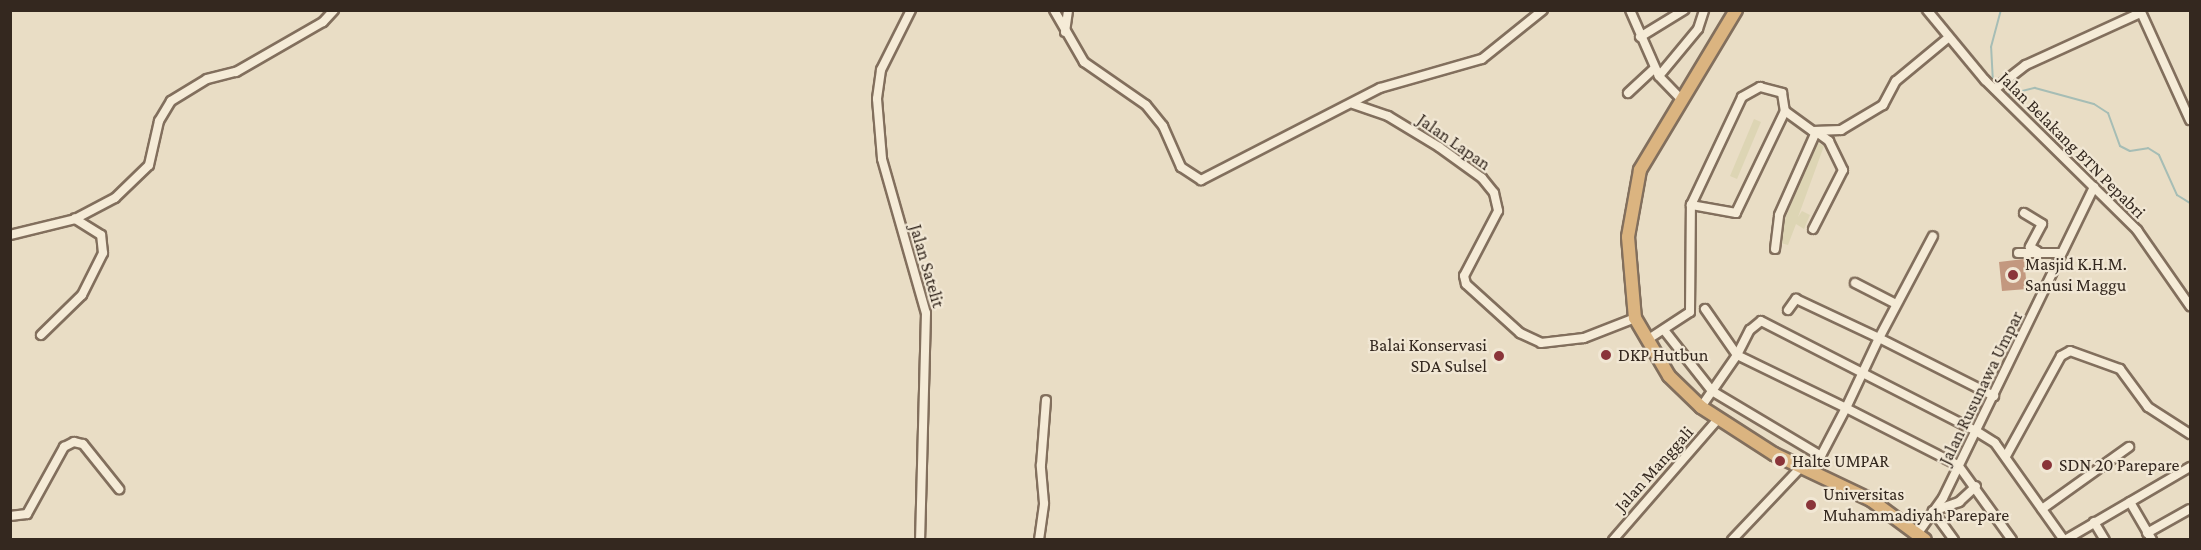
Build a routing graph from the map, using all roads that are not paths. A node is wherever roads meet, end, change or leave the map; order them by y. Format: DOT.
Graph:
graph roads {
  1 [pos="334,10"];
  2 [pos="910,10"];
  3 [pos="1054,10"];
  4 [pos="1068,10"];
  5 [pos="1543,10"];
  6 [pos="1630,10"];
  7 [pos="1684,10"];
  8 [pos="1704,10"];
  9 [pos="1736,10"];
  10 [pos="1927,10"];
  11 [pos="2140,12"];
  12 [pos="1065,32"];
  13 [pos="1640,37"];
  14 [pos="1948,38"];
  15 [pos="1656,73"];
  16 [pos="1995,89"];
  17 [pos="1628,93"];
  18 [pos="1681,99"];
  19 [pos="1353,104"];
  20 [pos="1785,111"];
  21 [pos="2190,120"];
  22 [pos="1816,132"];
  23 [pos="2094,187"];
  24 [pos="1691,205"];
  25 [pos="2024,213"];
  26 [pos="75,219"];
  27 [pos="1813,229"];
  28 [pos="10,235"];
  29 [pos="1933,236"];
  30 [pos="1775,249"];
  31 [pos="2037,251"];
  32 [pos="2018,253"];
  33 [pos="2061,253"];
  34 [pos="1855,283"];
  35 [pos="1896,304"];
  36 [pos="2190,306"];
  37 [pos="1705,309"];
  38 [pos="1788,310"];
  39 [pos="1635,318"];
  40 [pos="1664,330"];
  41 [pos="41,335"];
  42 [pos="1879,338"];
  43 [pos="1647,340"];
  44 [pos="1737,355"];
  45 [pos="1863,372"];
  46 [pos="1712,391"];
  47 [pos="1994,396"];
  48 [pos="1046,400"];
  49 [pos="1701,407"];
  50 [pos="1846,408"];
  51 [pos="1718,419"];
  52 [pos="1973,429"];
  53 [pos="2190,434"];
  54 [pos="2129,447"];
  55 [pos="1821,456"];
  56 [pos="2006,456"];
  57 [pos="1958,465"];
  58 [pos="2190,467"];
  59 [pos="1807,468"];
  60 [pos="1976,486"];
  61 [pos="119,489"];
  62 [pos="2130,502"];
  63 [pos="2042,509"];
  64 [pos="2190,509"];
  65 [pos="1933,511"];
  66 [pos="10,516"];
  67 [pos="2094,522"];
  68 [pos="1922,536"];
  69 [pos="2150,536"];
  70 [pos="920,540"];
  71 [pos="1039,540"];
  72 [pos="1613,540"];
  73 [pos="1732,540"];
  74 [pos="1954,540"];
  75 [pos="2012,540"];
  76 [pos="2064,540"];
  77 [pos="2105,540"];
  1 -- 26 [label="street"];
  2 -- 70 [label="street, Jalan Satelit"];
  3 -- 12 [label="street"];
  4 -- 12 [label="street"];
  5 -- 19 [label="street"];
  6 -- 13 [label="street"];
  7 -- 13 [label="street"];
  8 -- 15 [label="street"];
  9 -- 18 [label="highway"];
  10 -- 14 [label="street, Jalan Belakang BTN Pepabri"];
  11 -- 16 [label="street"];
  11 -- 21 [label="street"];
  12 -- 19 [label="street"];
  13 -- 15 [label="street"];
  14 -- 16 [label="street, Jalan Belakang BTN Pepabri"];
  14 -- 22 [label="street"];
  15 -- 17 [label="street"];
  15 -- 18 [label="street"];
  16 -- 23 [label="street, Jalan Belakang BTN Pepabri"];
  18 -- 39 [label="highway"];
  19 -- 39 [label="street, Jalan Lapan"];
  20 -- 22 [label="street"];
  20 -- 24 [label="street"];
  20 -- 24 [label="street"];
  22 -- 27 [label="street"];
  22 -- 30 [label="street"];
  23 -- 33 [label="street, Jalan Rusunawa Umpar"];
  23 -- 36 [label="street, Jalan Belakang BTN Pepabri"];
  24 -- 40 [label="street"];
  25 -- 31 [label="street"];
  26 -- 28 [label="street"];
  26 -- 41 [label="street"];
  29 -- 35 [label="street"];
  31 -- 32 [label="street"];
  31 -- 33 [label="street"];
  33 -- 47 [label="street, Jalan Rusunawa Umpar"];
  34 -- 35 [label="street"];
  35 -- 42 [label="street"];
  37 -- 44 [label="street"];
  38 -- 42 [label="street"];
  39 -- 43 [label="highway"];
  40 -- 43 [label="street"];
  40 -- 46 [label="street"];
  42 -- 45 [label="street"];
  42 -- 47 [label="street"];
  43 -- 49 [label="highway"];
  44 -- 45 [label="street"];
  44 -- 46 [label="street"];
  44 -- 50 [label="street"];
  45 -- 50 [label="street"];
  45 -- 52 [label="street"];
  46 -- 49 [label="street"];
  46 -- 55 [label="street"];
  47 -- 52 [label="street, Jalan Rusunawa Umpar"];
  48 -- 71 [label="street"];
  49 -- 51 [label="highway"];
  50 -- 55 [label="street"];
  50 -- 57 [label="street"];
  51 -- 59 [label="highway"];
  51 -- 72 [label="street, Jalan Manggali"];
  52 -- 56 [label="street"];
  52 -- 57 [label="street, Jalan Rusunawa Umpar"];
  53 -- 56 [label="street"];
  54 -- 63 [label="street"];
  55 -- 59 [label="street"];
  56 -- 63 [label="street"];
  57 -- 60 [label="street"];
  57 -- 65 [label="street, Jalan Rusunawa Umpar"];
  58 -- 62 [label="street"];
  59 -- 68 [label="highway"];
  59 -- 73 [label="street"];
  60 -- 65 [label="street"];
  60 -- 75 [label="street"];
  61 -- 66 [label="street"];
  62 -- 67 [label="street"];
  62 -- 69 [label="street"];
  63 -- 76 [label="street"];
  64 -- 69 [label="street"];
  65 -- 68 [label="street, Jalan Rusunawa Umpar"];
  65 -- 74 [label="street"];
  67 -- 76 [label="street"];
  67 -- 77 [label="street"];
}
